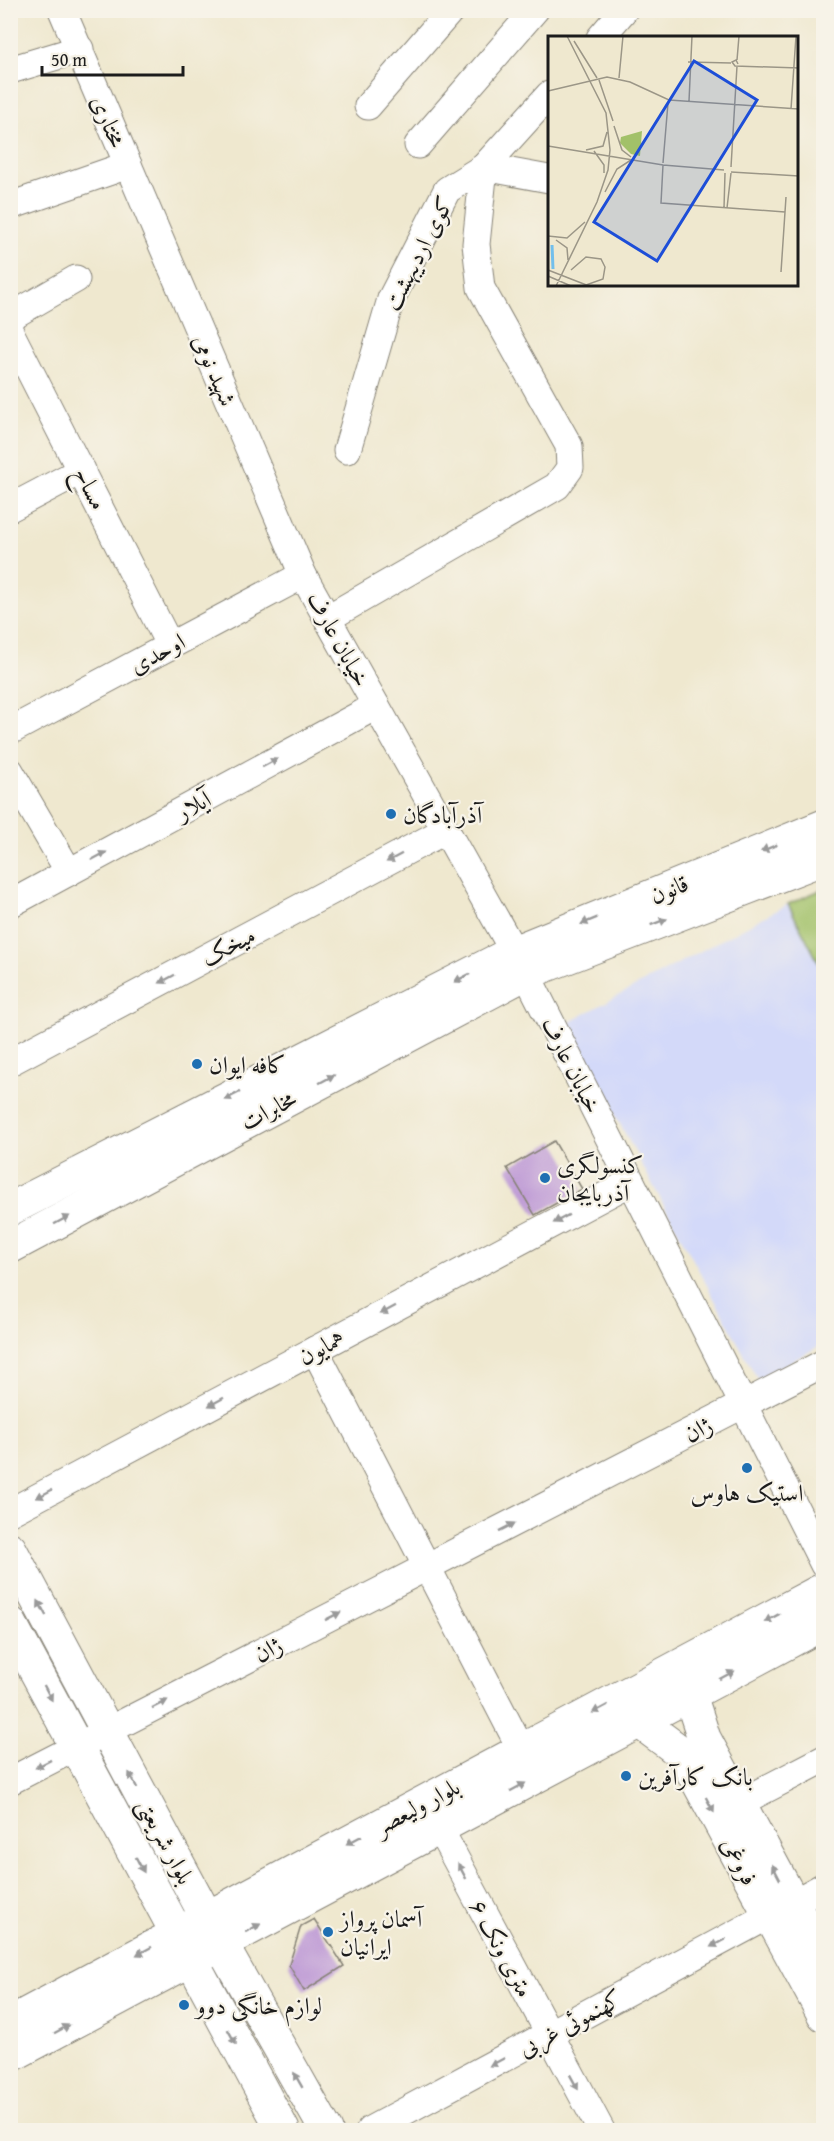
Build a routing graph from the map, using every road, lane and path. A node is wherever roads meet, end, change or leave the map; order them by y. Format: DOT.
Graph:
graph roads {
  1 [pos="62,10"];
  2 [pos="451,10"];
  3 [pos="535,10"];
  4 [pos="624,10"];
  5 [pos="602,36"];
  6 [pos="80,49"];
  7 [pos="10,70"];
  8 [pos="548,96"];
  9 [pos="368,106"];
  10 [pos="418,145"];
  11 [pos="128,165"];
  12 [pos="484,167"];
  13 [pos="548,180"];
  14 [pos="10,206"];
  15 [pos="76,279"];
  16 [pos="10,317"];
  17 [pos="10,332"];
  18 [pos="347,450"];
  19 [pos="82,470"];
  20 [pos="10,508"];
  21 [pos="303,575"];
  22 [pos="328,618"];
  23 [pos="170,646"];
  24 [pos="376,706"];
  25 [pos="10,731"];
  26 [pos="10,771"];
  27 [pos="824,826"];
  28 [pos="446,830"];
  29 [pos="824,858"];
  30 [pos="69,872"];
  31 [pos="10,904"];
  32 [pos="520,962"];
  33 [pos="10,1062"];
  34 [pos="631,1182"];
  35 [pos="10,1209"];
  36 [pos="10,1247"];
  37 [pos="315,1350"];
  38 [pos="824,1363"];
  39 [pos="743,1406"];
  40 [pos="10,1512"];
  41 [pos="10,1549"];
  42 [pos="824,1564"];
  43 [pos="428,1567"];
  44 [pos="824,1589"];
  45 [pos="10,1623"];
  46 [pos="824,1623"];
  47 [pos="690,1695"];
  48 [pos="640,1722"];
  49 [pos="108,1731"];
  50 [pos="76,1747"];
  51 [pos="522,1750"];
  52 [pos="824,1760"];
  53 [pos="10,1781"];
  54 [pos="478,1791"];
  55 [pos="739,1803"];
  56 [pos="439,1828"];
  57 [pos="824,1886"];
  58 [pos="781,1909"];
  59 [pos="214,1931"];
  60 [pos="183,1948"];
  61 [pos="824,1961"];
  62 [pos="824,2015"];
  63 [pos="10,2023"];
  64 [pos="548,2034"];
  65 [pos="10,2056"];
  66 [pos="283,2130"];
  67 [pos="326,2130"];
  68 [pos="370,2130"];
  69 [pos="601,2130"];
  1 -- 6 [label="street, مختاری"];
  2 -- 9 [label="street"];
  3 -- 10 [label="street"];
  4 -- 5 [label="street"];
  6 -- 7 [label="street"];
  6 -- 11 [label="street, مختاری"];
  8 -- 12 [label="street, کوی اردیبهشت"];
  11 -- 14 [label="street"];
  11 -- 21 [label="street, شهید نومی"];
  12 -- 13 [label="street"];
  12 -- 18 [label="street, کوی اردیبهشت"];
  12 -- 22 [label="street"];
  15 -- 16 [label="street"];
  17 -- 19 [label="street, مساح"];
  19 -- 20 [label="street"];
  19 -- 23 [label="street, مساح"];
  21 -- 22 [label="street, خیابان عارف"];
  21 -- 23 [label="street, اوحدی"];
  22 -- 24 [label="street, خیابان عارف"];
  23 -- 25 [label="street, اوحدی"];
  24 -- 28 [label="street, خیابان عارف"];
  30 -- 24 [label="street, آیلار, one-way"];
  26 -- 30 [label="street"];
  27 -- 32 [label="main road, قانون, one-way"];
  28 -- 32 [label="street, خیابان عارف"];
  28 -- 33 [label="street, میخک, one-way"];
  32 -- 29 [label="main road, قانون, one-way"];
  30 -- 31 [label="street, آیلار"];
  32 -- 34 [label="street, خیابان عارف"];
  32 -- 35 [label="main road, مخابرات, one-way"];
  36 -- 32 [label="main road, مخابرات, one-way"];
  34 -- 37 [label="street, همایون, one-way"];
  34 -- 39 [label="street, خیابان عارف"];
  37 -- 40 [label="street, همایون, one-way"];
  37 -- 43 [label="street"];
  38 -- 39 [label="street, ژان"];
  39 -- 42 [label="street, خیابان عارف"];
  43 -- 39 [label="street, ژان, one-way"];
  49 -- 41 [label="main road, بلوار شریعتى, one-way"];
  49 -- 43 [label="street, ژان, one-way"];
  43 -- 51 [label="street"];
  44 -- 51 [label="main road, بلوار ولیعصر, one-way"];
  45 -- 50 [label="main road, بلوار شریعتى, one-way"];
  47 -- 46 [label="main road, بلوار ولیعصر, one-way"];
  47 -- 48 [label="main road, بلوار ولیعصر"];
  47 -- 55 [label="main road, فروغى"];
  54 -- 48 [label="main road, بلوار ولیعصر, one-way"];
  48 -- 58 [label="main road, فروغى, one-way"];
  49 -- 50 [label="street, ژان"];
  59 -- 49 [label="main road, بلوار شریعتى, one-way"];
  50 -- 53 [label="street, ژان, one-way"];
  50 -- 60 [label="main road, بلوار شریعتى, one-way"];
  51 -- 54 [label="main road, بلوار ولیعصر"];
  52 -- 55 [label="street"];
  54 -- 56 [label="main road, بلوار ولیعصر"];
  54 -- 59 [label="main road, بلوار ولیعصر, one-way"];
  58 -- 55 [label="main road, فروغى, one-way"];
  59 -- 56 [label="main road, بلوار ولیعصر, one-way"];
  64 -- 56 [label="street, ۶ متری ونک, one-way"];
  57 -- 58 [label="street, کهنموئی غربی"];
  58 -- 61 [label="main road, فروغى"];
  58 -- 62 [label="main road, فروغى"];
  58 -- 64 [label="street, کهنموئی غربی, one-way"];
  59 -- 60 [label="main road, بلوار ولیعصر"];
  67 -- 59 [label="main road, بلوار شریعتى, one-way"];
  60 -- 63 [label="main road, بلوار ولیعصر, one-way"];
  65 -- 60 [label="main road, بلوار ولیعصر, one-way"];
  60 -- 66 [label="main road, بلوار شریعتى, one-way"];
  64 -- 68 [label="street, کهنموئی غربی, one-way"];
  64 -- 69 [label="street, ۶ متری ونک, one-way"];
}
